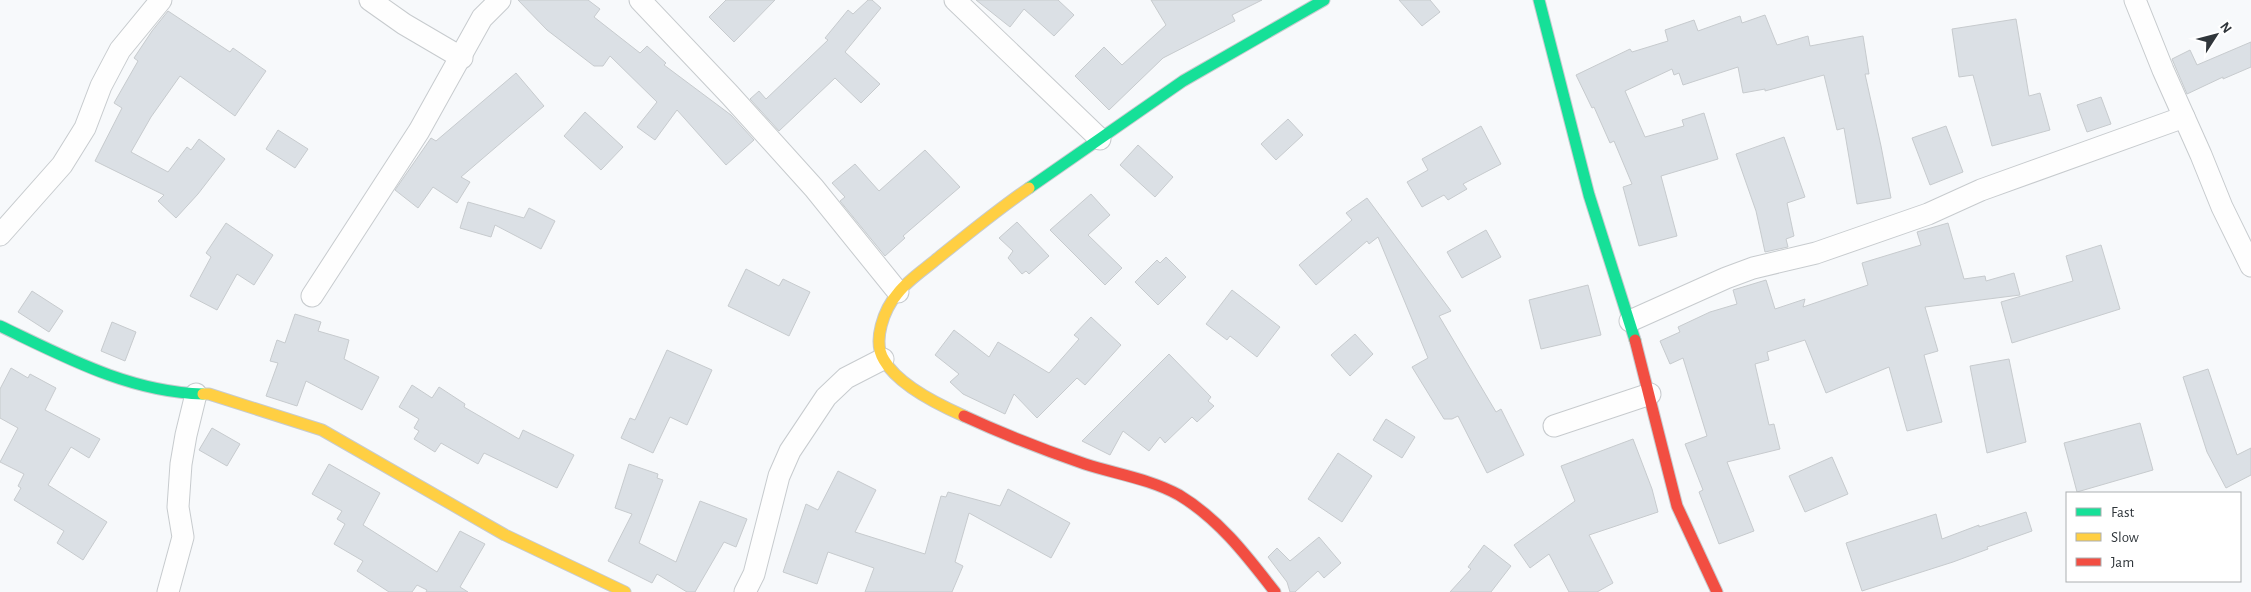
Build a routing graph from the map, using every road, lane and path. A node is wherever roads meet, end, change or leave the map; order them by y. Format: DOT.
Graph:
graph roads {
  1 [pos="161,0"];
  2 [pos="370,0"];
  3 [pos="500,0"];
  4 [pos="640,0"];
  5 [pos="955,0"];
  6 [pos="1324,0"];
  7 [pos="1539,0"];
  8 [pos="2136,0"];
  9 [pos="462,58"];
  10 [pos="2184,117"];
  11 [pos="1100,139"];
  12 [pos="0,236"];
  13 [pos="2251,266"];
  14 [pos="898,292"];
  15 [pos="312,296"];
  16 [pos="1630,321"];
  17 [pos="0,326"];
  18 [pos="883,359"];
  19 [pos="196,394"];
  20 [pos="1650,394"];
  21 [pos="1554,426"];
  22 [pos="168,592"];
  23 [pos="626,592"];
  24 [pos="746,592"];
  25 [pos="1275,592"];
  26 [pos="1717,592"];
  1 -- 12 [label="street"];
  2 -- 9 [label="street"];
  3 -- 9 [label="street"];
  4 -- 14 [label="street"];
  5 -- 11 [label="street"];
  6 -- 11 [label="street"];
  7 -- 16 [label="street"];
  8 -- 10 [label="street"];
  9 -- 15 [label="street"];
  10 -- 13 [label="street"];
  10 -- 16 [label="street"];
  11 -- 14 [label="street"];
  14 -- 18 [label="street"];
  16 -- 20 [label="street"];
  17 -- 19 [label="street"];
  18 -- 24 [label="street"];
  18 -- 25 [label="street"];
  19 -- 22 [label="street"];
  19 -- 23 [label="street"];
  20 -- 21 [label="street"];
  20 -- 26 [label="street"];
}
